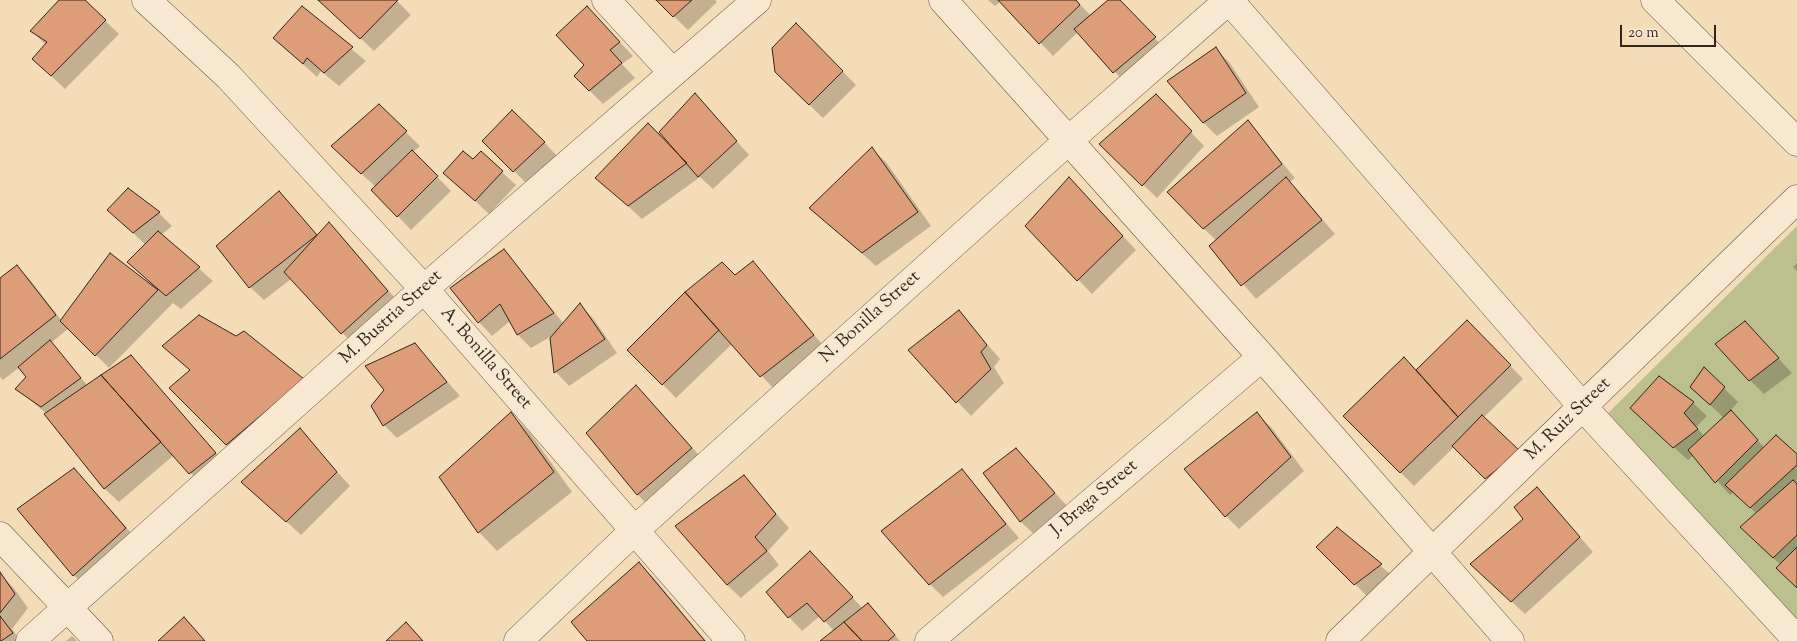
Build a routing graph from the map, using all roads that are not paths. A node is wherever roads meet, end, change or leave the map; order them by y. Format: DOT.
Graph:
graph roads {
  1 [pos="146,0"];
  2 [pos="606,0"];
  3 [pos="757,0"];
  4 [pos="943,0"];
  5 [pos="1229,0"];
  6 [pos="1655,0"];
  7 [pos="674,73"];
  8 [pos="1069,140"];
  9 [pos="1797,142"];
  10 [pos="1797,199"];
  11 [pos="424,289"];
  12 [pos="1262,357"];
  13 [pos="1583,407"];
  14 [pos="635,530"];
  15 [pos="0,536"];
  16 [pos="1433,552"];
  17 [pos="67,609"];
  18 [pos="1797,640"];
  19 [pos="30,641"];
  20 [pos="99,641"];
  21 [pos="518,641"];
  22 [pos="731,641"];
  23 [pos="929,641"];
  24 [pos="1340,641"];
  25 [pos="1510,641"];
  1 -- 11 [label="street, A. Bonilla Street"];
  2 -- 7 [label="street"];
  3 -- 7 [label="street, M. Bustria Street"];
  4 -- 8 [label="street"];
  5 -- 8 [label="street, N. Bonilla Street"];
  5 -- 13 [label="street"];
  6 -- 9 [label="street"];
  7 -- 11 [label="street, M. Bustria Street"];
  8 -- 12 [label="street"];
  8 -- 14 [label="street, N. Bonilla Street"];
  10 -- 13 [label="street, M. Ruiz Street"];
  11 -- 14 [label="street, A. Bonilla Street"];
  11 -- 17 [label="street, M. Bustria Street"];
  12 -- 16 [label="street"];
  12 -- 23 [label="street, J. Braga Street"];
  13 -- 16 [label="street, M. Ruiz Street"];
  13 -- 18 [label="street"];
  14 -- 21 [label="street, N. Bonilla Street"];
  14 -- 22 [label="street, A. Bonilla Street"];
  15 -- 17 [label="street"];
  16 -- 24 [label="street, M. Ruiz Street"];
  16 -- 25 [label="street"];
  17 -- 19 [label="street, M. Bustria Street"];
  17 -- 20 [label="street"];
}
